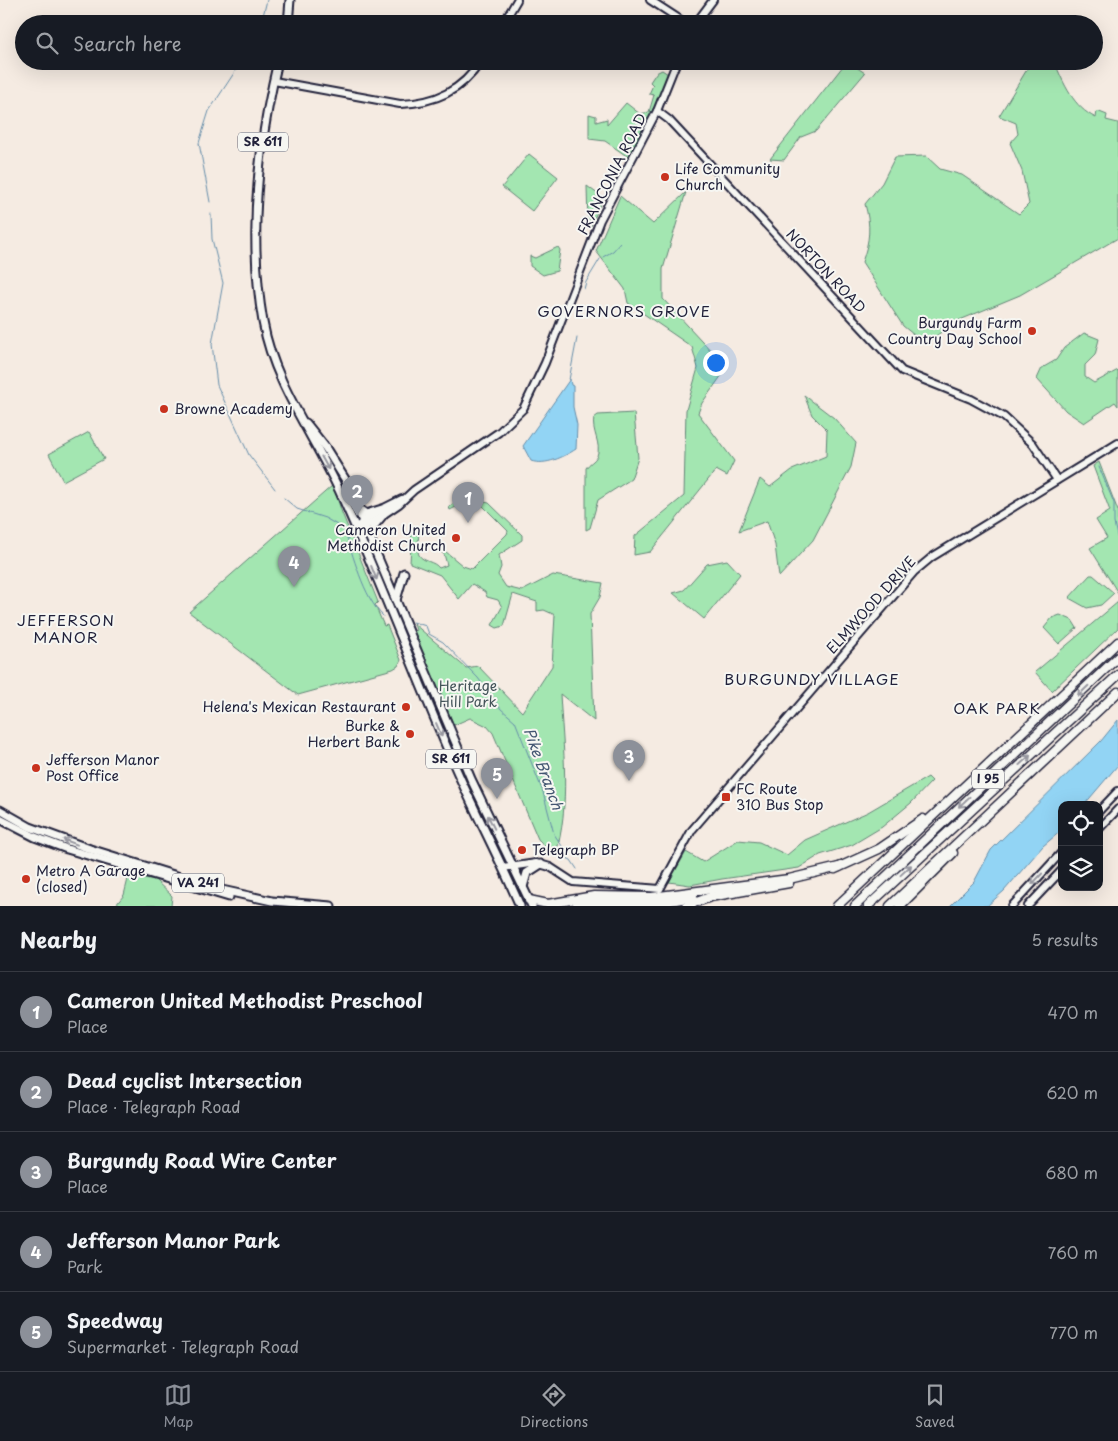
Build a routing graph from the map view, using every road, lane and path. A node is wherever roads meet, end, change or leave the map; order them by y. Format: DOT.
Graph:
graph roads {
  1 [pos="290,0"];
  2 [pos="516,0"];
  3 [pos="650,0"];
  4 [pos="713,0"];
  5 [pos="289,15"];
  6 [pos="508,15"];
  7 [pos="673,15"];
  8 [pos="702,15"];
  9 [pos="276,70"];
  10 [pos="474,70"];
  11 [pos="673,70"];
  12 [pos="274,81"];
  13 [pos="657,111"];
  14 [pos="300,416"];
  15 [pos="1118,443"];
  16 [pos="1057,480"];
  17 [pos="356,507"];
  18 [pos="383,512"];
  19 [pos="364,524"];
  20 [pos="355,528"];
  21 [pos="378,558"];
  22 [pos="386,577"];
  23 [pos="396,600"];
  24 [pos="1118,642"];
  25 [pos="1118,657"];
  26 [pos="1118,675"];
  27 [pos="1118,692"];
  28 [pos="1118,791"];
  29 [pos="1007,795"];
  30 [pos="953,797"];
  31 [pos="1103,807"];
  32 [pos="1118,808"];
  33 [pos="0,810"];
  34 [pos="0,820"];
  35 [pos="1103,825"];
  36 [pos="1058,856"];
  37 [pos="541,864"];
  38 [pos="512,866"];
  39 [pos="840,867"];
  40 [pos="503,868"];
  41 [pos="1058,874"];
  42 [pos="523,887"];
  43 [pos="727,888"];
  44 [pos="530,903"];
  45 [pos="857,904"];
  46 [pos="576,905"];
  47 [pos="869,905"];
  48 [pos="272,906"];
  49 [pos="331,906"];
  50 [pos="520,906"];
  51 [pos="605,906"];
  52 [pos="686,906"];
  53 [pos="837,906"];
  54 [pos="890,906"];
  55 [pos="900,906"];
  56 [pos="1012,906"];
  57 [pos="1028,906"];
  1 -- 5 [label="main road"];
  2 -- 6 [label="street"];
  3 -- 7 [label="street"];
  4 -- 8 [label="street"];
  9 -- 12 [label="main road, SR 611"];
  10 -- 12 [label="street"];
  11 -- 13 [label="street, FRANCONIA ROAD"];
  12 -- 14 [label="main road, SR 611"];
  13 -- 16 [label="street, NORTON ROAD"];
  13 -- 18 [label="street, FRANCONIA ROAD"];
  14 -- 17 [label="main road, SR 611"];
  14 -- 20 [label="main road, SR 611, one-way"];
  15 -- 16 [label="street, ELMWOOD DRIVE"];
  16 -- 37 [label="street, ELMWOOD DRIVE"];
  17 -- 18 [label="main road"];
  17 -- 19 [label="main road, SR 611"];
  18 -- 19 [label="street, FRANCONIA ROAD"];
  18 -- 21 [label="main road"];
  19 -- 20 [label="street"];
  19 -- 21 [label="main road, SR 611"];
  20 -- 40 [label="main road, SR 611, one-way"];
  21 -- 22 [label="main road, SR 611"];
  22 -- 23 [label="main road, SR 611"];
  22 -- 23 [label="main road"];
  38 -- 23 [label="main road, SR 611, one-way"];
  24 -- 30 [label="highway, I 95"];
  25 -- 45 [label="highway, I 95, one-way"];
  47 -- 26 [label="highway, I 95, one-way"];
  27 -- 29 [label="highway, I 95"];
  28 -- 31 [label="street"];
  29 -- 54 [label="highway, I 95"];
  29 -- 55 [label="highway"];
  30 -- 39 [label="highway"];
  30 -- 53 [label="highway, I 95"];
  32 -- 35 [label="street"];
  49 -- 33 [label="main road, VA 241, one-way"];
  34 -- 48 [label="main road, VA 241"];
  36 -- 56 [label="street, one-way"];
  37 -- 38 [label="street"];
  37 -- 42 [label="main road"];
  38 -- 40 [label="street"];
  38 -- 42 [label="main road, SR 611"];
  39 -- 43 [label="highway"];
  39 -- 52 [label="highway"];
  40 -- 50 [label="main road, SR 611"];
  41 -- 57 [label="street"];
  42 -- 44 [label="main road, SR 611"];
  43 -- 44 [label="highway"];
  43 -- 46 [label="highway"];
  46 -- 51 [label="main road"];
}
